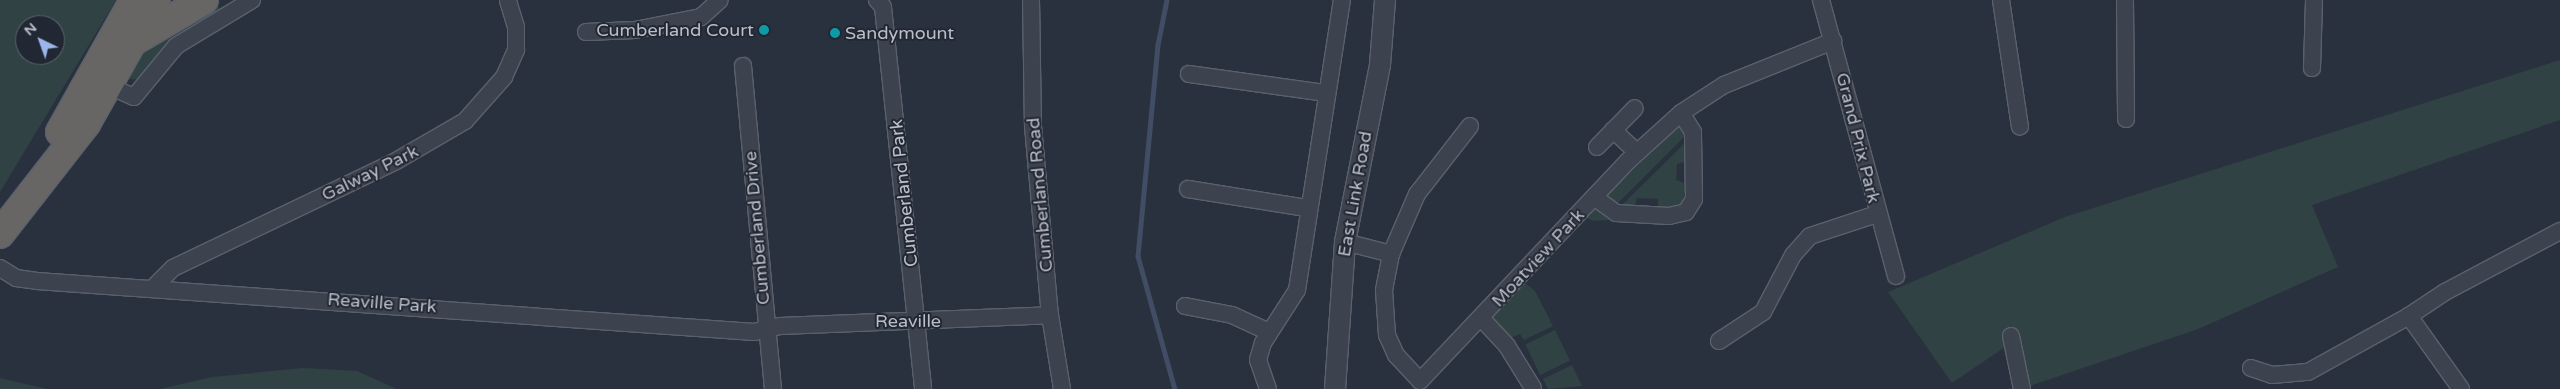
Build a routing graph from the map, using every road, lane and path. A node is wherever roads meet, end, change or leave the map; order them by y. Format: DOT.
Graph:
graph roads {
  1 [pos="197,0"];
  2 [pos="204,0"];
  3 [pos="252,0"];
  4 [pos="508,0"];
  5 [pos="720,0"];
  6 [pos="877,0"];
  7 [pos="1030,0"];
  8 [pos="1342,0"];
  9 [pos="1385,0"];
  10 [pos="1821,0"];
  11 [pos="2001,0"];
  12 [pos="2125,0"];
  13 [pos="2314,0"];
  14 [pos="151,1"];
  15 [pos="586,32"];
  16 [pos="134,41"];
  17 [pos="1833,41"];
  18 [pos="743,66"];
  19 [pos="2312,68"];
  20 [pos="1189,74"];
  21 [pos="109,86"];
  22 [pos="1326,93"];
  23 [pos="1635,108"];
  24 [pos="1682,113"];
  25 [pos="2126,119"];
  26 [pos="1470,126"];
  27 [pos="2020,126"];
  28 [pos="1613,130"];
  29 [pos="1597,147"];
  30 [pos="1638,152"];
  31 [pos="50,166"];
  32 [pos="1188,189"];
  33 [pos="1594,197"];
  34 [pos="1306,208"];
  35 [pos="1877,214"];
  36 [pos="2560,231"];
  37 [pos="0,234"];
  38 [pos="1344,242"];
  39 [pos="1391,254"];
  40 [pos="0,268"];
  41 [pos="1896,276"];
  42 [pos="153,288"];
  43 [pos="1184,306"];
  44 [pos="1050,315"];
  45 [pos="2409,316"];
  46 [pos="1482,318"];
  47 [pos="918,320"];
  48 [pos="766,328"];
  49 [pos="1269,332"];
  50 [pos="2011,336"];
  51 [pos="1719,341"];
  52 [pos="2251,368"];
  53 [pos="1534,388"];
  54 [pos="773,389"];
  55 [pos="923,389"];
  56 [pos="1062,389"];
  57 [pos="1268,389"];
  58 [pos="1335,389"];
  59 [pos="2022,389"];
  60 [pos="2461,389"];
  1 -- 14 [label="highway"];
  2 -- 16 [label="highway"];
  3 -- 21 [label="street"];
  4 -- 42 [label="street, Galway Park"];
  5 -- 15 [label="street"];
  6 -- 47 [label="street, Cumberland Park"];
  7 -- 44 [label="street, Cumberland Road"];
  8 -- 22 [label="street"];
  9 -- 38 [label="street, East Link Road"];
  10 -- 17 [label="street, Grand Prix Park"];
  11 -- 27 [label="street"];
  12 -- 25 [label="street"];
  13 -- 19 [label="street"];
  14 -- 16 [label="highway"];
  14 -- 31 [label="highway"];
  16 -- 21 [label="highway"];
  17 -- 24 [label="street, Moatview Park"];
  17 -- 35 [label="street, Grand Prix Park"];
  18 -- 48 [label="street, Cumberland Drive"];
  20 -- 22 [label="street"];
  21 -- 31 [label="highway"];
  22 -- 34 [label="street"];
  23 -- 28 [label="street"];
  24 -- 30 [label="street, Moatview Park"];
  24 -- 33 [label="street, Moatview Park"];
  26 -- 39 [label="street, Moatview Park"];
  28 -- 29 [label="street"];
  28 -- 30 [label="street"];
  30 -- 33 [label="street, Moatview Park"];
  31 -- 37 [label="highway"];
  32 -- 34 [label="street"];
  33 -- 46 [label="street, Moatview Park"];
  34 -- 49 [label="street"];
  35 -- 41 [label="street, Grand Prix Park"];
  35 -- 51 [label="street"];
  36 -- 45 [label="street"];
  38 -- 39 [label="street"];
  38 -- 58 [label="street, East Link Road"];
  39 -- 46 [label="street, Moatview Park"];
  40 -- 42 [label="street, Reaville Park"];
  42 -- 48 [label="street, Reaville Park"];
  43 -- 49 [label="street"];
  44 -- 47 [label="street, Reaville"];
  44 -- 56 [label="street, Cumberland Road"];
  45 -- 52 [label="street"];
  45 -- 60 [label="street"];
  46 -- 53 [label="street, Moatview Park"];
  47 -- 48 [label="street, Reaville"];
  47 -- 55 [label="street, Cumberland Park"];
  48 -- 54 [label="street, Cumberland Drive"];
  49 -- 57 [label="street"];
  50 -- 59 [label="street"];
}
